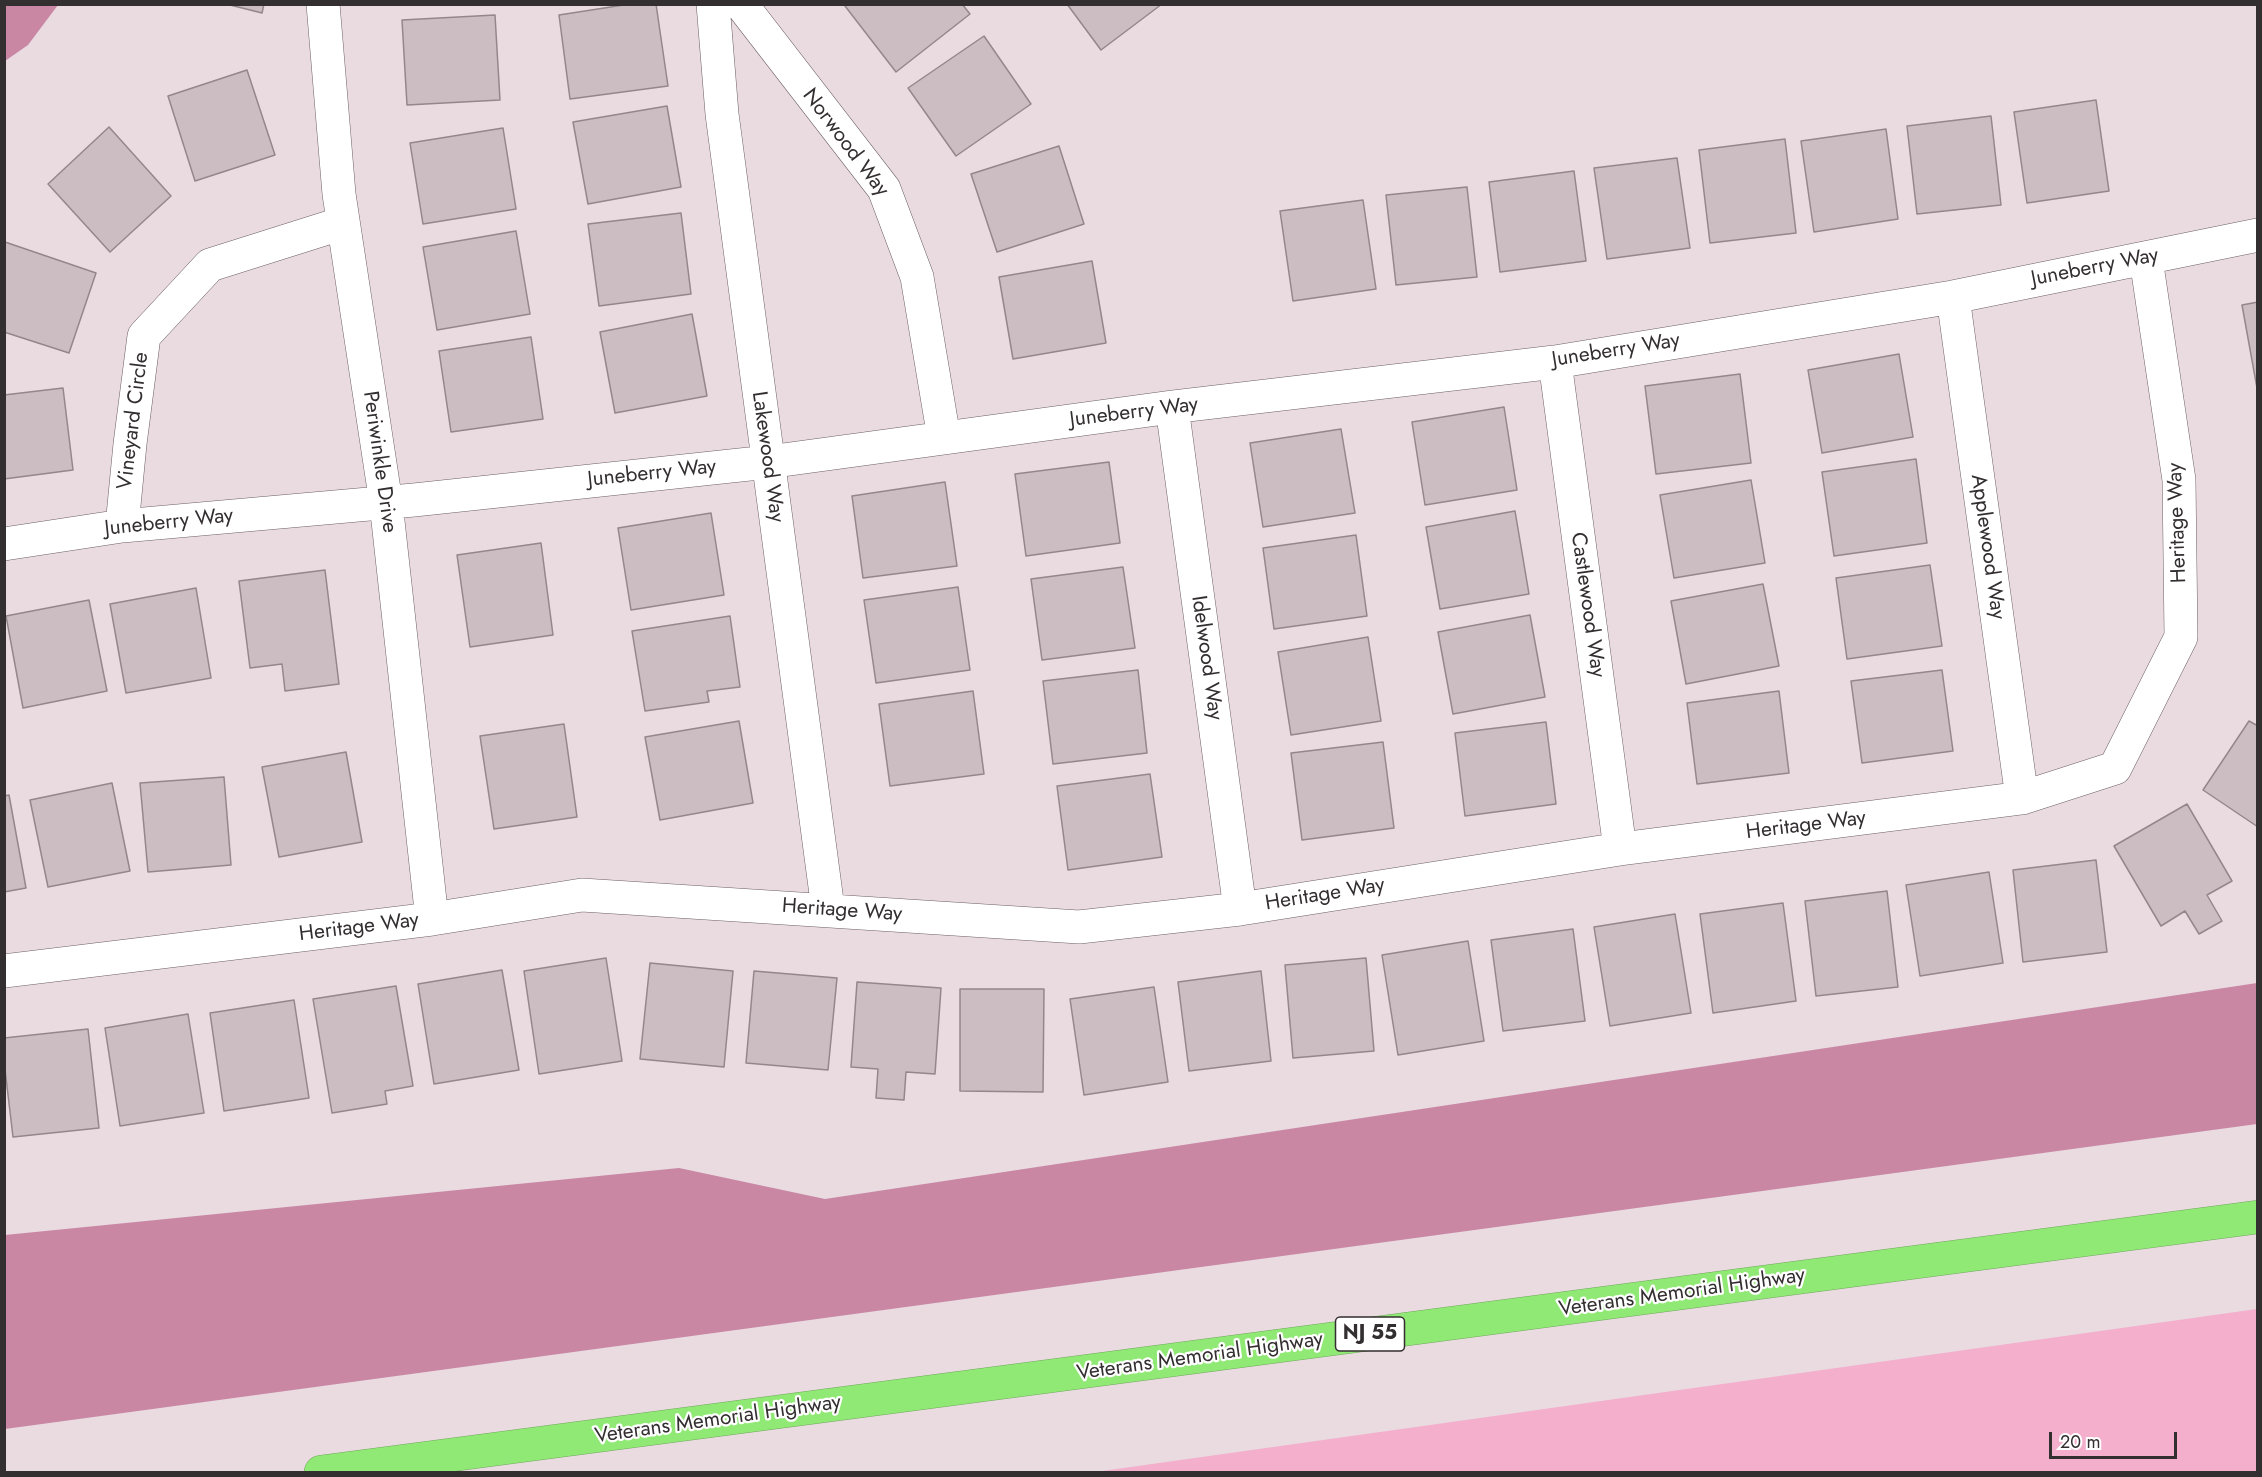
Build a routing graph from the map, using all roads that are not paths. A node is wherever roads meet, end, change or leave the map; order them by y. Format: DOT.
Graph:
graph roads {
  1 [pos="323,4"];
  2 [pos="713,4"];
  3 [pos="741,4"];
  4 [pos="343,223"];
  5 [pos="2258,235"];
  6 [pos="2146,259"];
  7 [pos="1953,297"];
  8 [pos="1555,362"];
  9 [pos="1172,407"];
  10 [pos="944,438"];
  11 [pos="768,462"];
  12 [pos="386,502"];
  13 [pos="122,526"];
  14 [pos="4,544"];
  15 [pos="2022,798"];
  16 [pos="1620,849"];
  17 [pos="828,909"];
  18 [pos="1240,909"];
  19 [pos="432,919"];
  20 [pos="4,971"];
  21 [pos="2258,1217"];
  22 [pos="321,1473"];
  1 -- 4 [label="street, Periwinkle Drive"];
  2 -- 11 [label="street, Lakewood Way"];
  3 -- 10 [label="street, Norwood Way"];
  4 -- 12 [label="street, Periwinkle Drive"];
  4 -- 13 [label="street, Vineyard Circle"];
  5 -- 6 [label="street, Juneberry Way"];
  6 -- 7 [label="street, Juneberry Way"];
  6 -- 15 [label="street, Heritage Way"];
  7 -- 8 [label="street, Juneberry Way"];
  7 -- 15 [label="street, Applewood Way"];
  8 -- 9 [label="street, Juneberry Way"];
  8 -- 16 [label="street, Castlewood Way"];
  9 -- 10 [label="street, Juneberry Way"];
  9 -- 18 [label="street, Idelwood Way"];
  10 -- 11 [label="street, Juneberry Way"];
  11 -- 12 [label="street, Juneberry Way"];
  11 -- 17 [label="street, Lakewood Way"];
  12 -- 13 [label="street, Juneberry Way"];
  12 -- 19 [label="street, Periwinkle Drive"];
  13 -- 14 [label="street, Juneberry Way"];
  15 -- 16 [label="street, Heritage Way"];
  16 -- 18 [label="street, Heritage Way"];
  17 -- 18 [label="street, Heritage Way"];
  17 -- 19 [label="street, Heritage Way"];
  19 -- 20 [label="street, Heritage Way"];
  21 -- 22 [label="highway, Veterans Memorial Highway / NJ 55"];
}
